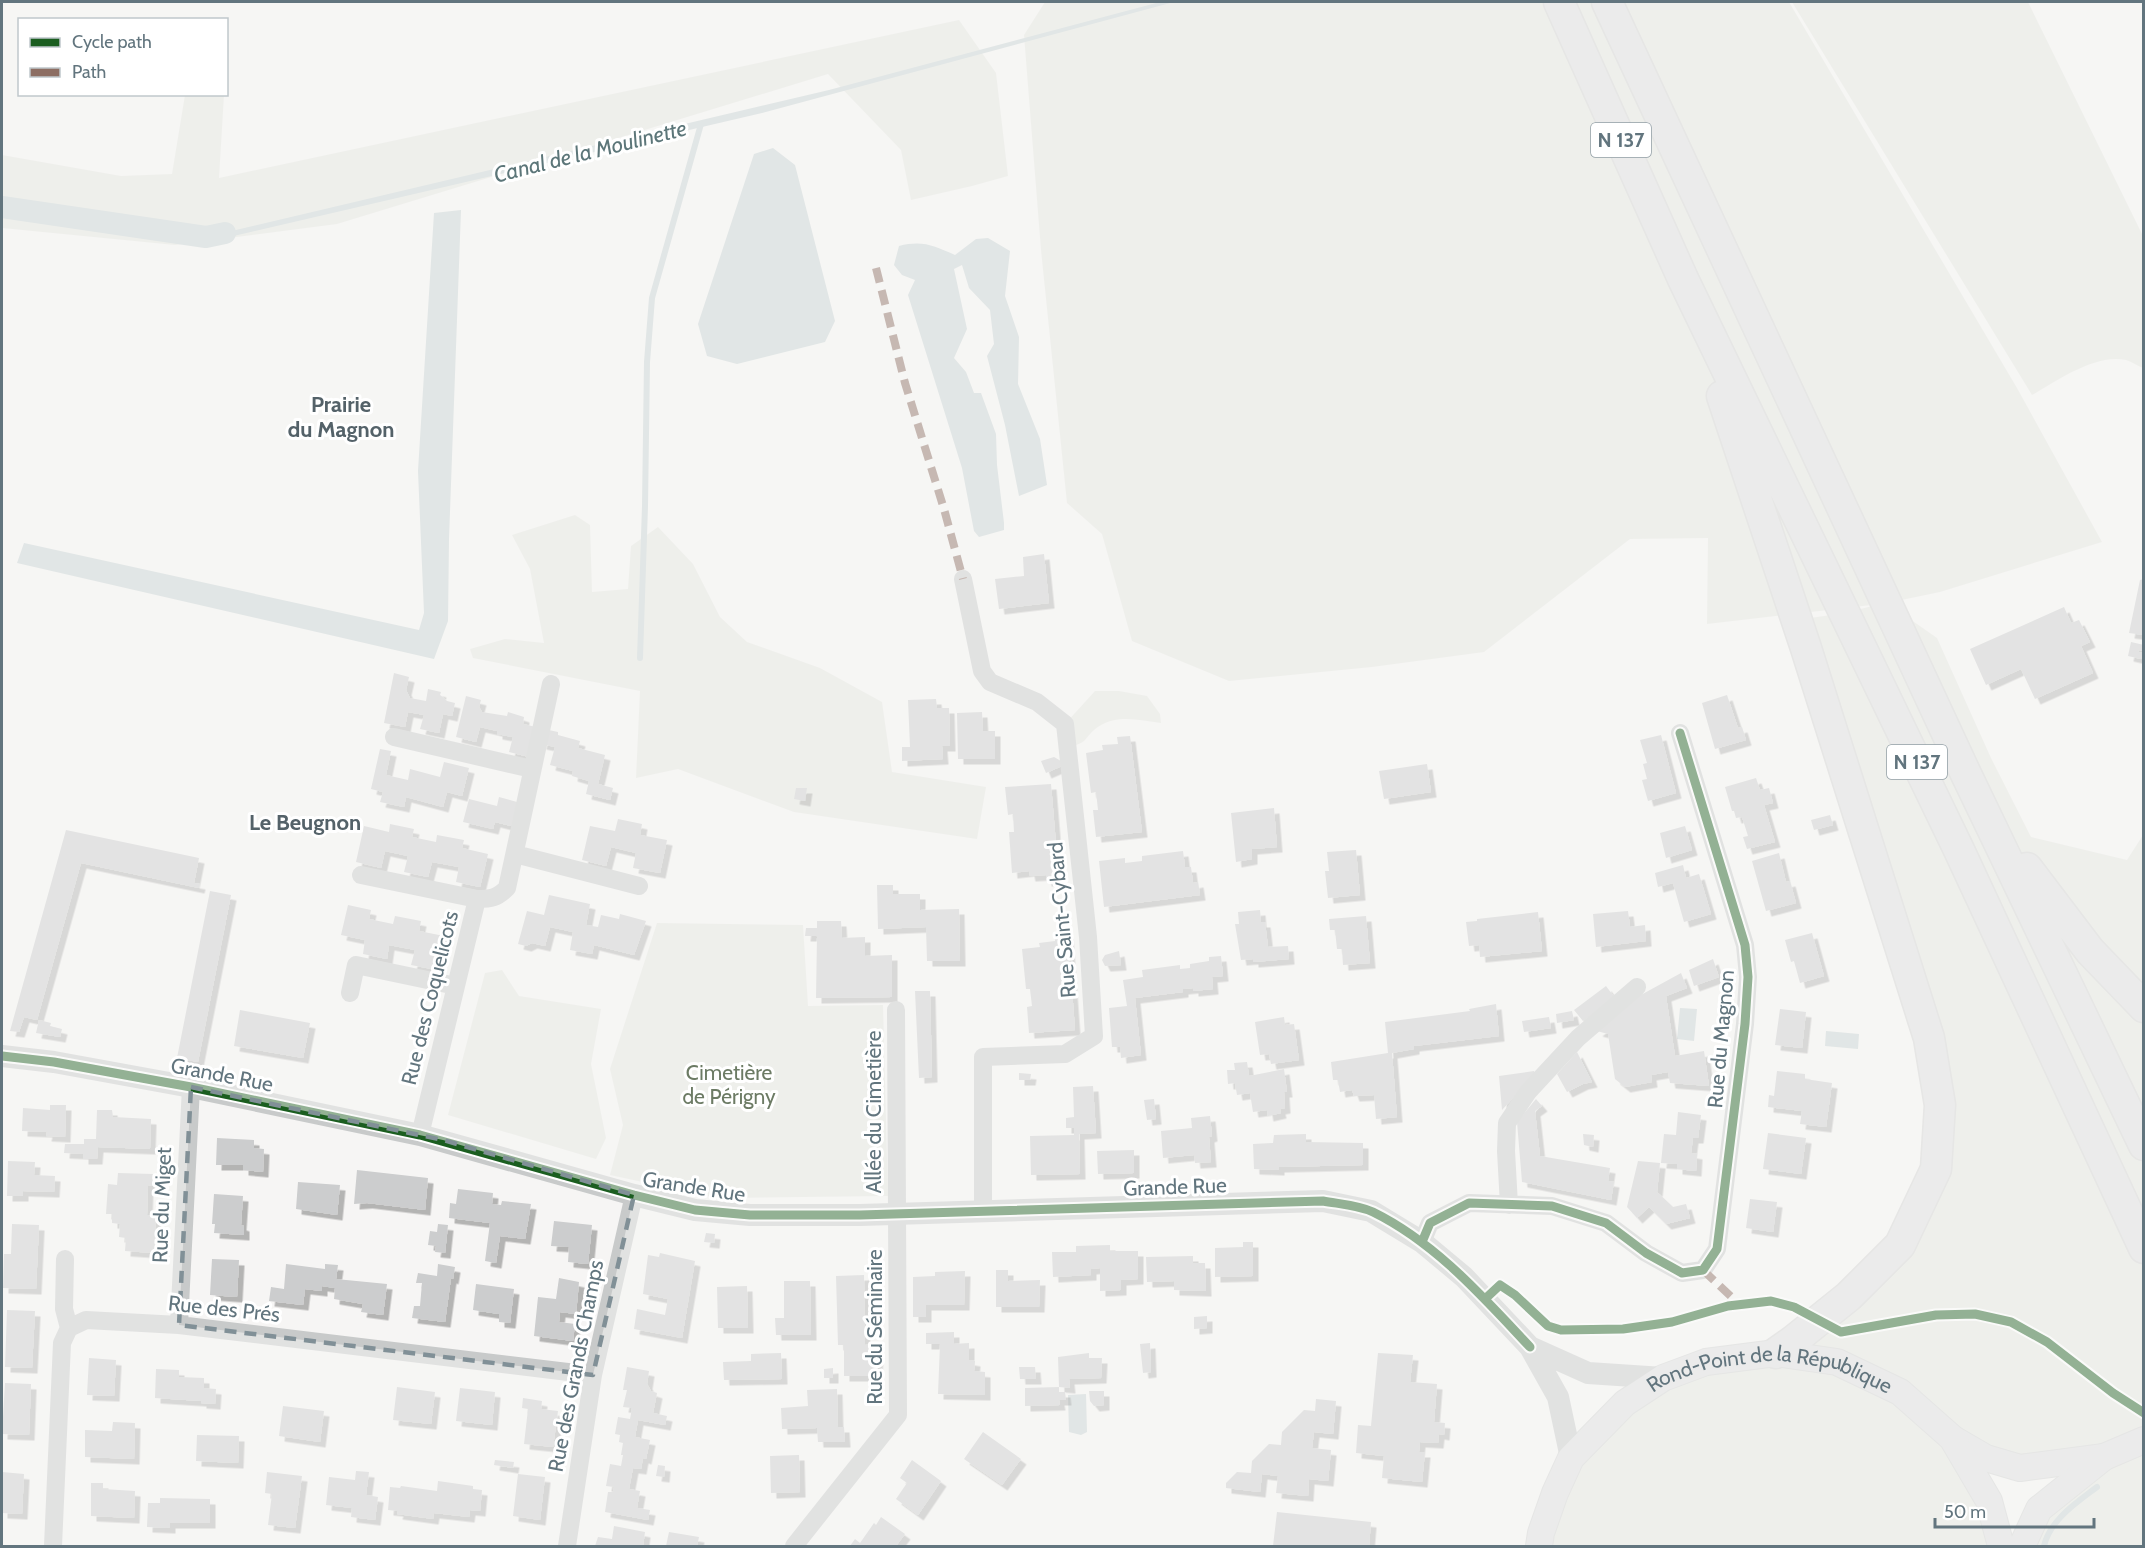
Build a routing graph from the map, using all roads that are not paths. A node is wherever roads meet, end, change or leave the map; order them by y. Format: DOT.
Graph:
graph roads {
  1 [pos="1559,2"];
  2 [pos="1607,2"];
  3 [pos="1683,279"];
  4 [pos="963,579"];
  5 [pos="551,684"];
  6 [pos="1680,733"];
  7 [pos="394,737"];
  8 [pos="532,769"];
  9 [pos="1965,772"];
  10 [pos="514,854"];
  11 [pos="361,875"];
  12 [pos="639,886"];
  13 [pos="477,899"];
  14 [pos="456,986"];
  15 [pos="1637,987"];
  16 [pos="350,993"];
  17 [pos="2144,1007"];
  18 [pos="896,1010"];
  19 [pos="2,1056"];
  20 [pos="190,1087"];
  21 [pos="420,1135"];
  22 [pos="2144,1145"];
  23 [pos="634,1196"];
  24 [pos="1509,1204"];
  25 [pos="983,1211"];
  26 [pos="896,1214"];
  27 [pos="1422,1242"];
  28 [pos="2144,1248"];
  29 [pos="65,1259"];
  30 [pos="179,1325"];
  31 [pos="69,1328"];
  32 [pos="1530,1347"];
  33 [pos="1776,1353"];
  34 [pos="593,1375"];
  35 [pos="1663,1378"];
  36 [pos="1952,1438"];
  37 [pos="2144,1440"];
  38 [pos="2104,1457"];
  39 [pos="1571,1458"];
  40 [pos="41,1546"];
  41 [pos="53,1546"];
  42 [pos="58,1546"];
  43 [pos="567,1546"];
  44 [pos="794,1546"];
  45 [pos="1539,1546"];
  46 [pos="2001,1546"];
  47 [pos="2022,1546"];
  1 -- 3 [label="highway, N 137"];
  2 -- 9 [label="highway, N 137"];
  3 -- 28 [label="highway, N 137"];
  3 -- 33 [label="highway, N 137"];
  4 -- 25 [label="street, Rue Saint-Cybard"];
  5 -- 8 [label="street, Rue des Coquelicots"];
  6 -- 24 [label="street, Rue du Magnon"];
  7 -- 8 [label="street"];
  8 -- 10 [label="street, Rue des Coquelicots"];
  9 -- 17 [label="highway"];
  9 -- 22 [label="highway, N 137"];
  10 -- 12 [label="street"];
  10 -- 13 [label="street, Rue des Coquelicots"];
  11 -- 13 [label="street"];
  13 -- 14 [label="street, Rue des Coquelicots"];
  14 -- 16 [label="street"];
  14 -- 21 [label="street, Rue des Coquelicots"];
  15 -- 24 [label="street"];
  18 -- 26 [label="street, Allée du Cimetière"];
  19 -- 20 [label="street, Grande Rue"];
  20 -- 21 [label="street, Grande Rue"];
  20 -- 30 [label="street, Rue du Miget"];
  21 -- 23 [label="street, Grande Rue"];
  23 -- 26 [label="street, Grande Rue"];
  23 -- 34 [label="street, Rue des Grands Champs"];
  24 -- 27 [label="street"];
  25 -- 26 [label="street, Grande Rue"];
  25 -- 27 [label="street, Grande Rue"];
  26 -- 44 [label="street, Rue du Séminaire"];
  27 -- 32 [label="street, Grande Rue"];
  29 -- 31 [label="street"];
  30 -- 31 [label="street, Rue des Prés"];
  30 -- 34 [label="street, Rue des Prés"];
  31 -- 41 [label="street"];
  32 -- 35 [label="street, Grande Rue"];
  32 -- 39 [label="street, Grande Rue"];
  33 -- 35 [label="main road, Rond-Point de la République"];
  33 -- 36 [label="main road, Rond-Point de la République"];
  34 -- 43 [label="street, Rue des Grands Champs"];
  35 -- 39 [label="main road, Rond-Point de la République"];
  36 -- 38 [label="main road"];
  36 -- 46 [label="main road, Rond-Point de la République"];
  37 -- 38 [label="main road"];
  38 -- 47 [label="main road"];
  39 -- 45 [label="main road, Rond-Point de la République"];
  40 -- 41 [label="street"];
  41 -- 42 [label="street"];
}
